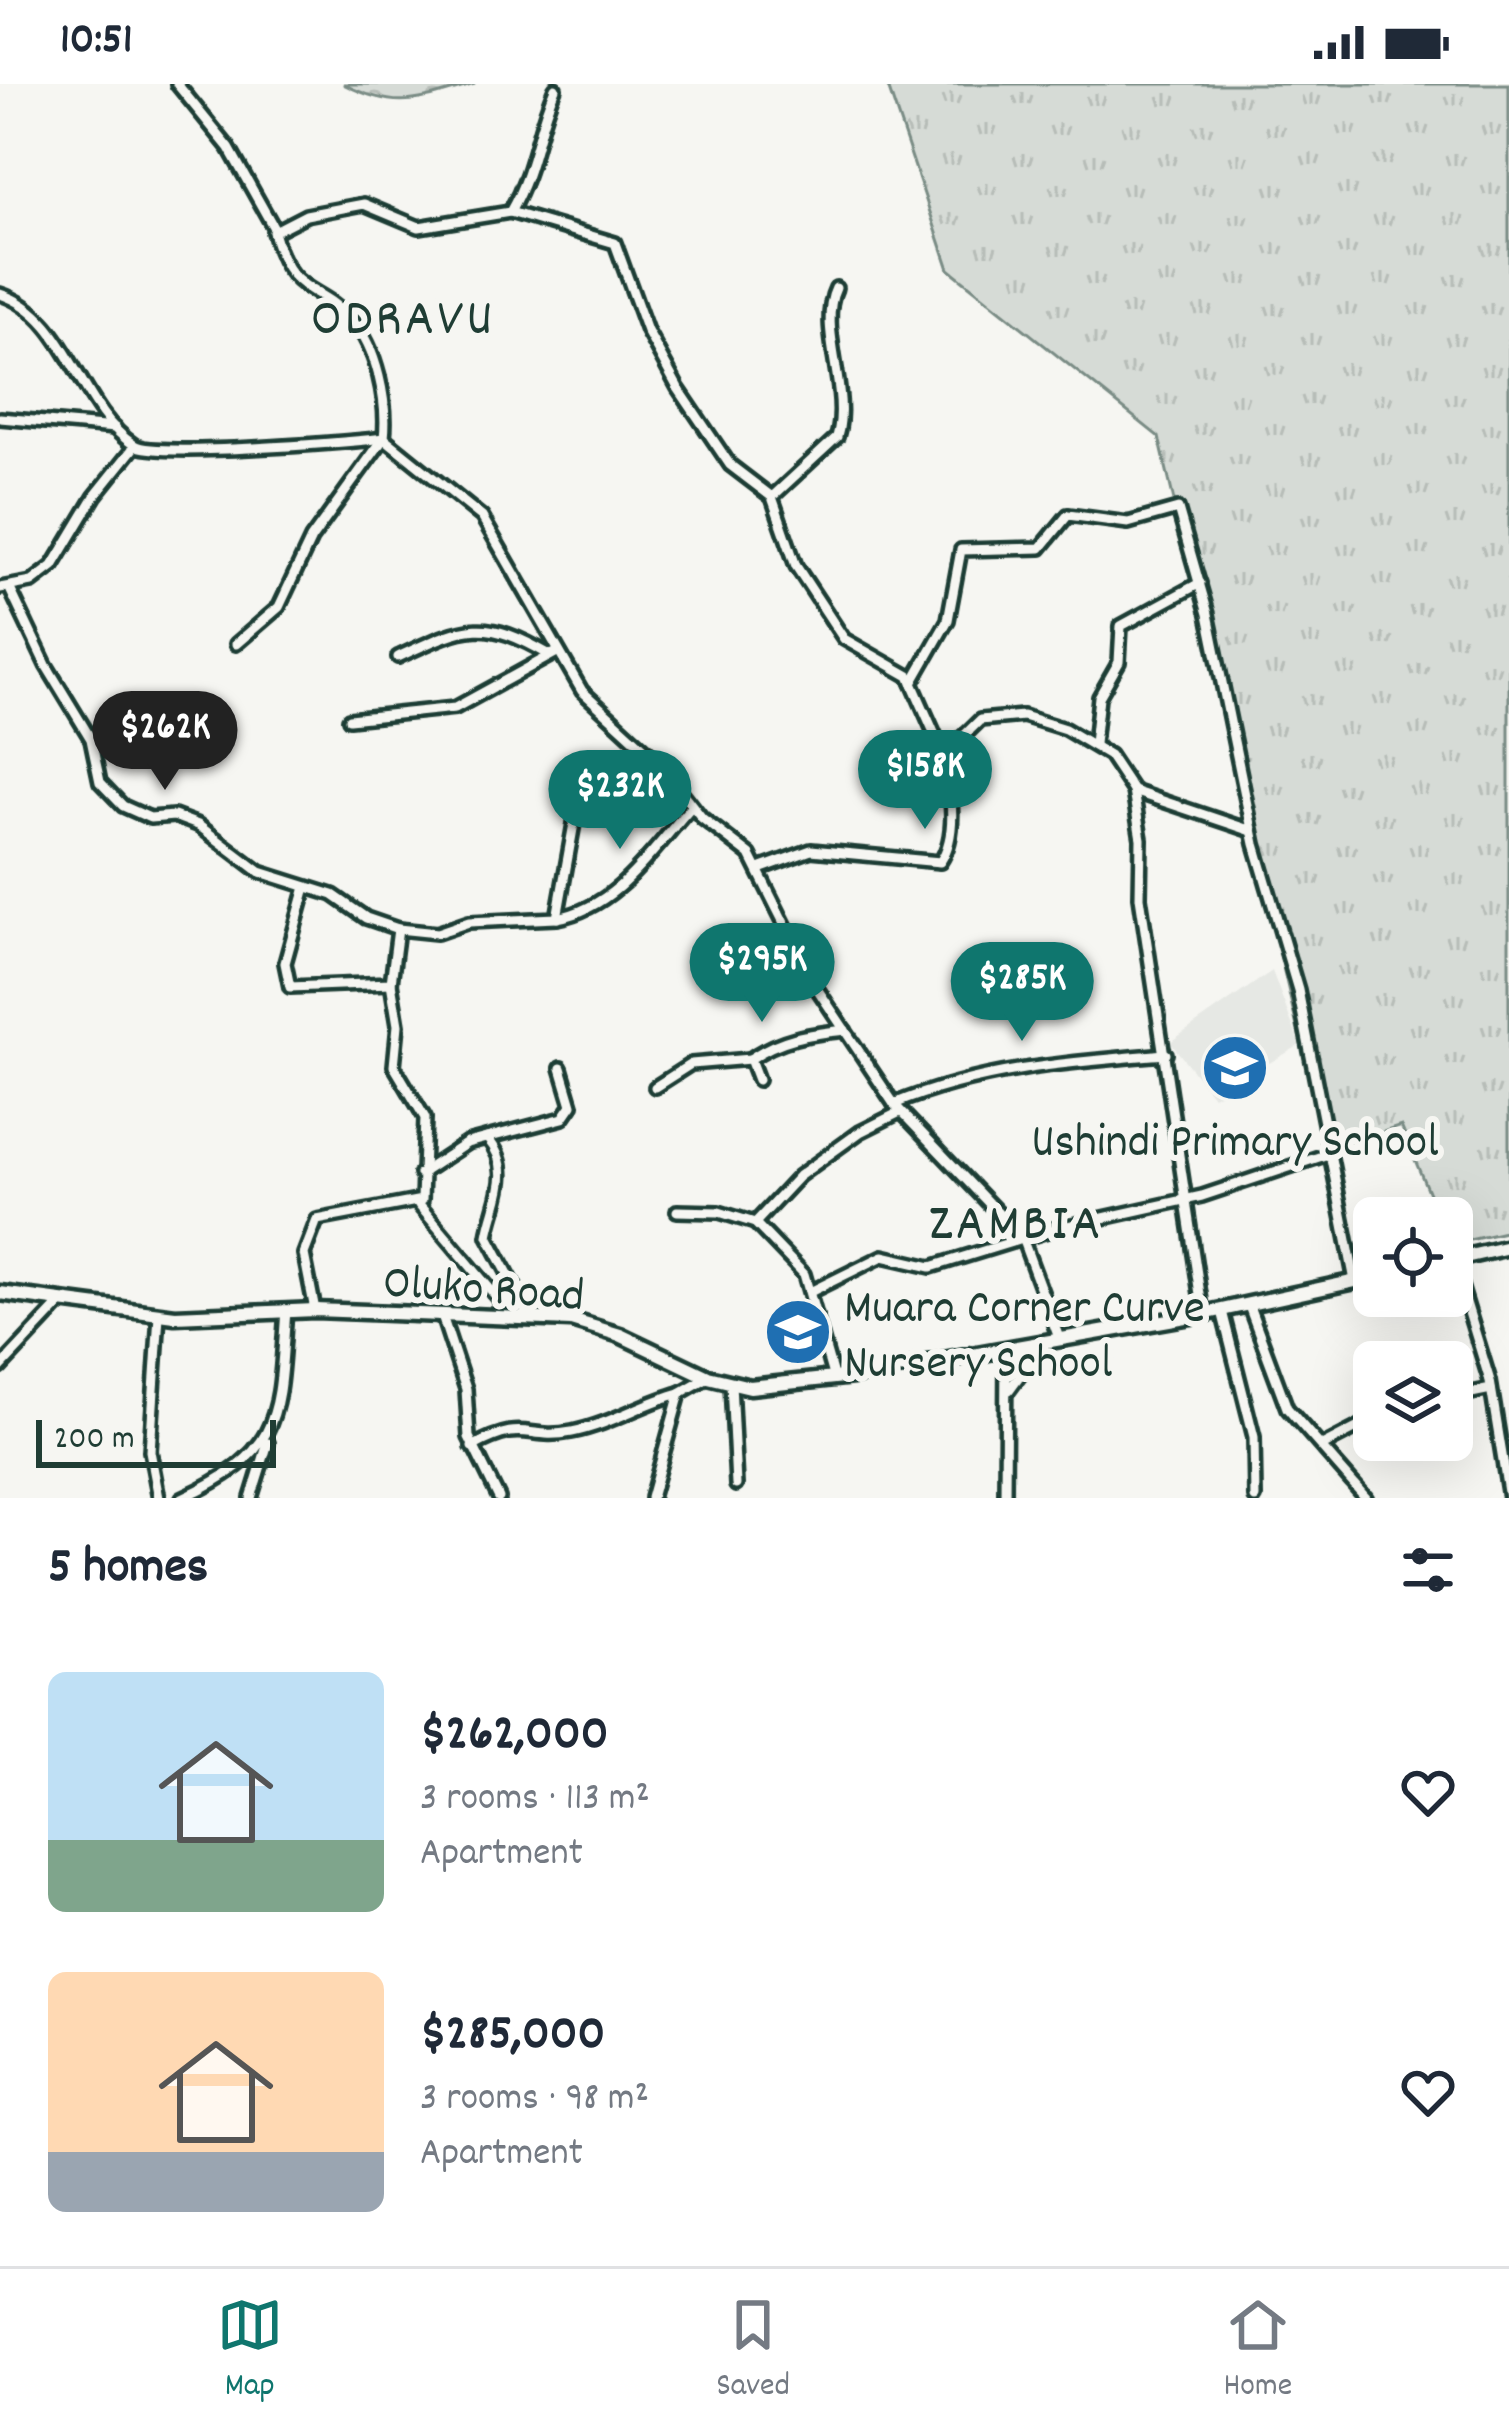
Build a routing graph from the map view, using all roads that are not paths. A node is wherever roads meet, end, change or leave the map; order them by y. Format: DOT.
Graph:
graph roads {
  1 [pos="178,84"];
  2 [pos="555,88"];
  3 [pos="510,212"];
  4 [pos="274,230"];
  5 [pos="836,289"];
  6 [pos="0,294"];
  7 [pos="0,418"];
  8 [pos="115,428"];
  9 [pos="385,437"];
  10 [pos="135,446"];
  11 [pos="772,497"];
  12 [pos="1199,584"];
  13 [pos="5,588"];
  14 [pos="236,644"];
  15 [pos="554,654"];
  16 [pos="398,657"];
  17 [pos="912,683"];
  18 [pos="349,719"];
  19 [pos="1094,744"];
  20 [pos="648,752"];
  21 [pos="944,755"];
  22 [pos="1133,791"];
  23 [pos="691,807"];
  24 [pos="1252,831"];
  25 [pos="760,869"];
  26 [pos="306,887"];
  27 [pos="557,918"];
  28 [pos="398,929"];
  29 [pos="391,983"];
  30 [pos="845,1030"];
  31 [pos="1166,1054"];
  32 [pos="750,1059"];
  33 [pos="561,1068"];
  34 [pos="758,1080"];
  35 [pos="655,1087"];
  36 [pos="897,1108"];
  37 [pos="487,1138"];
  38 [pos="1328,1154"];
  39 [pos="420,1174"];
  40 [pos="1188,1200"];
  41 [pos="418,1205"];
  42 [pos="677,1211"];
  43 [pos="755,1223"];
  44 [pos="1022,1238"];
  45 [pos="1509,1247"];
  46 [pos="1473,1255"];
  47 [pos="1353,1272"];
  48 [pos="1353,1281"];
  49 [pos="812,1291"];
  50 [pos="0,1293"];
  51 [pos="521,1298"];
  52 [pos="62,1302"];
  53 [pos="1249,1306"];
  54 [pos="286,1310"];
  55 [pos="315,1310"];
  56 [pos="1222,1311"];
  57 [pos="158,1315"];
  58 [pos="1203,1315"];
  59 [pos="442,1316"];
  60 [pos="527,1317"];
  61 [pos="1469,1317"];
  62 [pos="1052,1340"];
  63 [pos="1006,1348"];
  64 [pos="0,1368"];
  65 [pos="708,1377"];
  66 [pos="834,1378"];
  67 [pos="731,1383"];
  68 [pos="680,1393"];
  69 [pos="1492,1393"];
  70 [pos="1006,1395"];
  71 [pos="1473,1395"];
  72 [pos="1509,1396"];
  73 [pos="1353,1430"];
  74 [pos="269,1438"];
  75 [pos="1322,1446"];
  76 [pos="472,1447"];
  77 [pos="736,1485"];
  78 [pos="159,1498"];
  79 [pos="182,1498"];
  80 [pos="251,1498"];
  81 [pos="499,1498"];
  82 [pos="651,1498"];
  83 [pos="1005,1498"];
  84 [pos="1256,1498"];
  85 [pos="1366,1498"];
  86 [pos="1509,1498"];
  1 -- 4 [label="street"];
  2 -- 3 [label="street"];
  3 -- 4 [label="street"];
  3 -- 11 [label="street"];
  4 -- 9 [label="street"];
  5 -- 11 [label="street"];
  6 -- 8 [label="street"];
  7 -- 8 [label="street"];
  8 -- 10 [label="street"];
  9 -- 10 [label="street"];
  9 -- 14 [label="street"];
  9 -- 15 [label="street"];
  10 -- 13 [label="street"];
  11 -- 17 [label="street"];
  12 -- 17 [label="street"];
  12 -- 19 [label="street"];
  12 -- 24 [label="street"];
  13 -- 26 [label="street"];
  15 -- 16 [label="street"];
  15 -- 18 [label="street"];
  15 -- 20 [label="street"];
  17 -- 21 [label="street"];
  19 -- 21 [label="street"];
  19 -- 22 [label="street"];
  20 -- 23 [label="street"];
  20 -- 27 [label="street"];
  21 -- 25 [label="street"];
  22 -- 24 [label="street"];
  22 -- 31 [label="street"];
  23 -- 25 [label="street"];
  23 -- 27 [label="street"];
  24 -- 38 [label="street"];
  25 -- 30 [label="street"];
  26 -- 28 [label="street"];
  26 -- 29 [label="street"];
  27 -- 28 [label="street"];
  28 -- 29 [label="street"];
  29 -- 39 [label="street"];
  30 -- 32 [label="street"];
  30 -- 36 [label="street"];
  31 -- 36 [label="street"];
  31 -- 40 [label="street"];
  32 -- 34 [label="street"];
  32 -- 35 [label="street"];
  33 -- 37 [label="street"];
  36 -- 43 [label="street"];
  36 -- 44 [label="street"];
  37 -- 39 [label="street"];
  37 -- 51 [label="street"];
  38 -- 40 [label="street"];
  38 -- 47 [label="street"];
  39 -- 41 [label="street"];
  40 -- 44 [label="street"];
  40 -- 58 [label="street"];
  41 -- 51 [label="street"];
  41 -- 55 [label="street"];
  42 -- 43 [label="street"];
  43 -- 49 [label="street"];
  44 -- 49 [label="street"];
  44 -- 62 [label="street"];
  45 -- 46 [label="main road"];
  48 -- 53 [label="main road, Oluko Road"];
  49 -- 66 [label="street"];
  50 -- 52 [label="main road, Oluko Road"];
  51 -- 60 [label="street"];
  52 -- 57 [label="main road, Oluko Road"];
  52 -- 64 [label="street"];
  53 -- 56 [label="main road, Oluko Road"];
  53 -- 75 [label="street"];
  54 -- 55 [label="main road, Oluko Road"];
  54 -- 57 [label="main road, Oluko Road"];
  54 -- 74 [label="street"];
  55 -- 59 [label="main road, Oluko Road"];
  56 -- 58 [label="main road, Oluko Road"];
  56 -- 84 [label="street"];
  57 -- 78 [label="street"];
  58 -- 62 [label="main road, Oluko Road"];
  59 -- 60 [label="main road, Oluko Road"];
  59 -- 76 [label="street"];
  60 -- 65 [label="main road, Oluko Road"];
  61 -- 69 [label="street"];
  62 -- 63 [label="main road, Oluko Road"];
  62 -- 70 [label="street"];
  63 -- 66 [label="main road, Oluko Road"];
  63 -- 70 [label="street"];
  65 -- 67 [label="main road, Oluko Road"];
  65 -- 68 [label="street"];
  66 -- 67 [label="main road, Oluko Road"];
  67 -- 77 [label="street"];
  68 -- 76 [label="street"];
  68 -- 82 [label="street"];
  69 -- 71 [label="street"];
  69 -- 72 [label="street"];
  69 -- 86 [label="street"];
  70 -- 83 [label="street"];
  73 -- 75 [label="street"];
  74 -- 79 [label="street"];
  74 -- 80 [label="street"];
  75 -- 85 [label="street"];
  76 -- 81 [label="street"];
}
